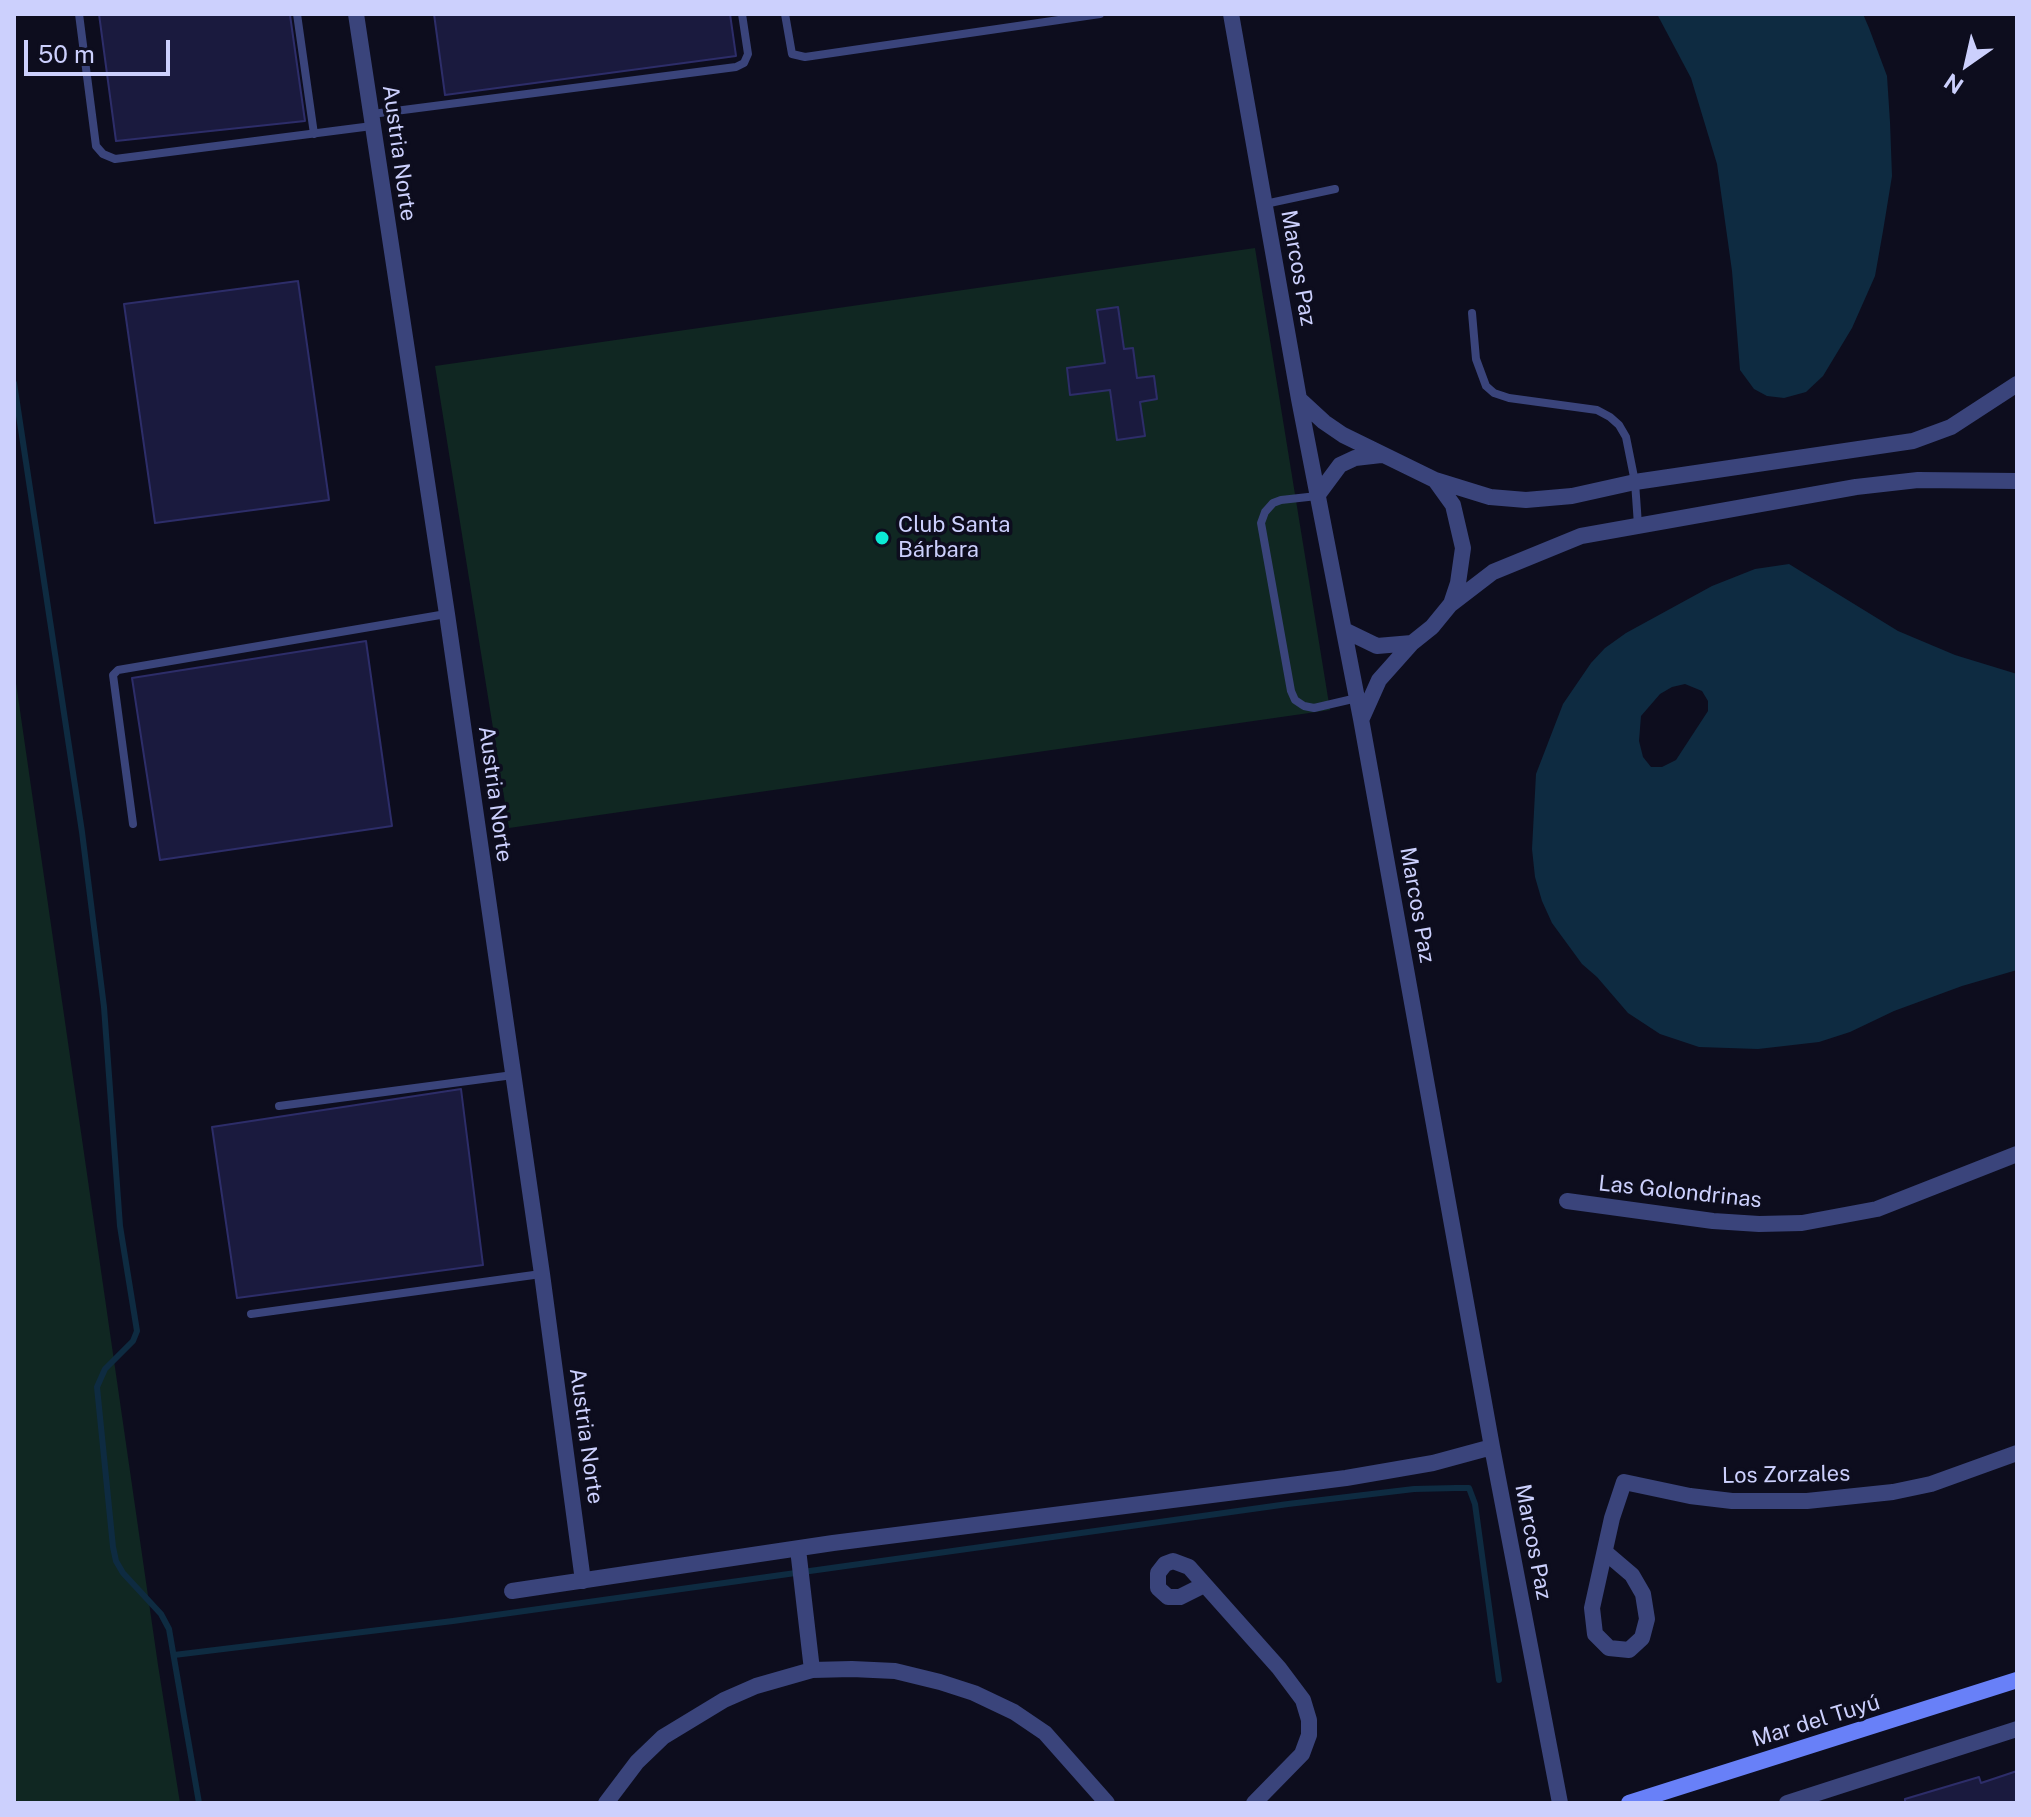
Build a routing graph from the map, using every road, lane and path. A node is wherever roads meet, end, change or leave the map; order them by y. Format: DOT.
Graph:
graph roads {
  1 [pos="79,14"];
  2 [pos="297,14"];
  3 [pos="356,14"];
  4 [pos="742,14"];
  5 [pos="785,14"];
  6 [pos="1100,14"];
  7 [pos="1231,14"];
  8 [pos="371,120"];
  9 [pos="314,134"];
  10 [pos="1335,189"];
  11 [pos="1265,204"];
  12 [pos="1472,313"];
  13 [pos="2017,384"];
  14 [pos="1299,399"];
  15 [pos="1382,454"];
  16 [pos="1435,480"];
  17 [pos="2017,481"];
  18 [pos="1635,482"];
  19 [pos="1317,496"];
  20 [pos="1638,525"];
  21 [pos="1450,605"];
  22 [pos="447,614"];
  23 [pos="1344,630"];
  24 [pos="1412,643"];
  25 [pos="1357,698"];
  26 [pos="1361,719"];
  27 [pos="133,824"];
  28 [pos="514,1075"];
  29 [pos="279,1106"];
  30 [pos="2017,1154"];
  31 [pos="1567,1201"];
  32 [pos="542,1274"];
  33 [pos="251,1314"];
  34 [pos="1492,1447"];
  35 [pos="2017,1453"];
  36 [pos="1605,1552"];
  37 [pos="798,1555"];
  38 [pos="583,1581"];
  39 [pos="1204,1585"];
  40 [pos="512,1591"];
  41 [pos="812,1670"];
  42 [pos="2017,1680"];
  43 [pos="2017,1729"];
  44 [pos="606,1803"];
  45 [pos="1107,1803"];
  46 [pos="1254,1803"];
  47 [pos="1560,1803"];
  48 [pos="1629,1803"];
  49 [pos="1787,1803"];
  1 -- 9 [label="lane"];
  2 -- 9 [label="lane"];
  3 -- 8 [label="street, Austria Norte"];
  4 -- 8 [label="lane"];
  5 -- 6 [label="lane"];
  7 -- 11 [label="street, Marcos Paz"];
  8 -- 9 [label="lane"];
  8 -- 22 [label="street, Austria Norte"];
  10 -- 11 [label="lane"];
  11 -- 14 [label="street, Marcos Paz"];
  12 -- 18 [label="lane"];
  13 -- 18 [label="street"];
  14 -- 15 [label="street"];
  14 -- 19 [label="street, Marcos Paz"];
  15 -- 16 [label="street"];
  15 -- 19 [label="street"];
  16 -- 18 [label="street"];
  16 -- 21 [label="street"];
  17 -- 20 [label="street"];
  18 -- 20 [label="lane"];
  19 -- 23 [label="street, Marcos Paz"];
  19 -- 25 [label="lane"];
  20 -- 21 [label="street"];
  21 -- 24 [label="street"];
  22 -- 27 [label="lane"];
  22 -- 28 [label="street, Austria Norte"];
  23 -- 24 [label="street"];
  23 -- 25 [label="street, Marcos Paz"];
  24 -- 26 [label="street"];
  25 -- 26 [label="street, Marcos Paz"];
  26 -- 34 [label="street, Marcos Paz"];
  28 -- 29 [label="lane"];
  28 -- 32 [label="street, Austria Norte"];
  30 -- 31 [label="street, Las Golondrinas"];
  32 -- 33 [label="lane"];
  32 -- 38 [label="street, Austria Norte"];
  34 -- 37 [label="street"];
  34 -- 47 [label="street, Marcos Paz"];
  35 -- 36 [label="street, Los Zorzales"];
  36 -- 36 [label="street, Los Zorzales"];
  37 -- 38 [label="street"];
  37 -- 41 [label="street"];
  38 -- 40 [label="street"];
  39 -- 46 [label="street"];
  41 -- 44 [label="street"];
  41 -- 45 [label="street"];
  42 -- 48 [label="street, Mar del Tuyú"];
  43 -- 49 [label="street"];
}
